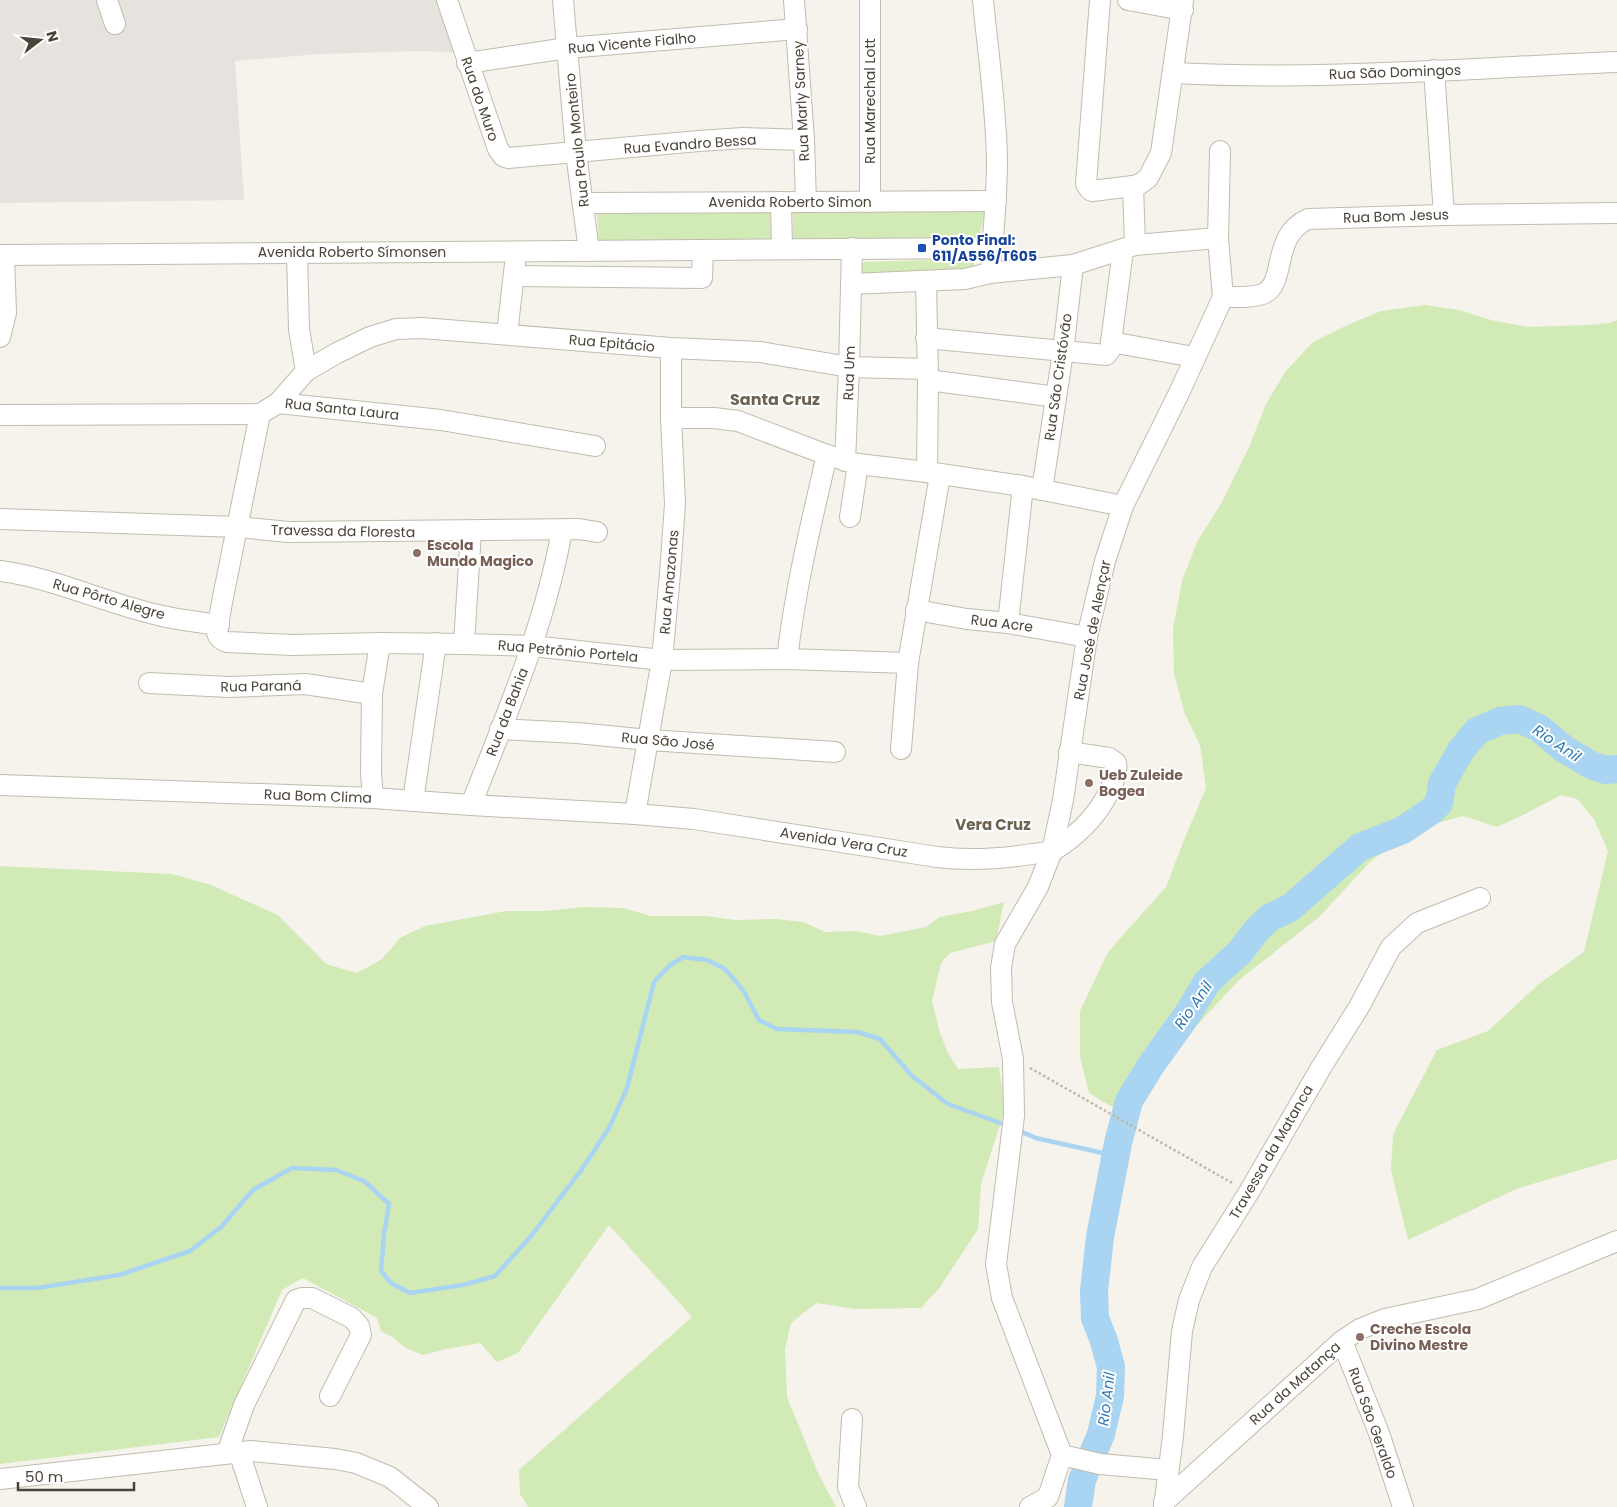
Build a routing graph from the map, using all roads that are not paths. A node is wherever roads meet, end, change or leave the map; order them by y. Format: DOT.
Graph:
graph roads {
  1 [pos="107,0"];
  2 [pos="447,0"];
  3 [pos="563,0"];
  4 [pos="794,0"];
  5 [pos="870,0"];
  6 [pos="983,0"];
  7 [pos="1100,0"];
  8 [pos="1128,0"];
  9 [pos="1183,5"];
  10 [pos="115,24"];
  11 [pos="797,29"];
  12 [pos="567,48"];
  13 [pos="1617,62"];
  14 [pos="468,63"];
  15 [pos="1434,70"];
  16 [pos="1174,73"];
  17 [pos="804,140"];
  18 [pos="1220,151"];
  19 [pos="576,153"];
  20 [pos="1133,186"];
  21 [pos="996,201"];
  22 [pos="781,202"];
  23 [pos="806,202"];
  24 [pos="870,202"];
  25 [pos="584,203"];
  26 [pos="1617,213"];
  27 [pos="1444,215"];
  28 [pos="1218,238"];
  29 [pos="1129,247"];
  30 [pos="852,248"];
  31 [pos="992,248"];
  32 [pos="782,249"];
  33 [pos="589,250"];
  34 [pos="625,250"];
  35 [pos="703,250"];
  36 [pos="517,251"];
  37 [pos="297,252"];
  38 [pos="2,255"];
  39 [pos="1073,265"];
  40 [pos="990,273"];
  41 [pos="514,276"];
  42 [pos="624,277"];
  43 [pos="926,281"];
  44 [pos="850,284"];
  45 [pos="1223,297"];
  46 [pos="507,334"];
  47 [pos="0,337"];
  48 [pos="926,338"];
  49 [pos="1111,342"];
  50 [pos="671,348"];
  51 [pos="1063,352"];
  52 [pos="1194,357"];
  53 [pos="850,367"];
  54 [pos="306,371"];
  55 [pos="928,374"];
  56 [pos="1056,396"];
  57 [pos="278,403"];
  58 [pos="260,414"];
  59 [pos="0,416"];
  60 [pos="671,418"];
  61 [pos="595,446"];
  62 [pos="843,460"];
  63 [pos="933,473"];
  64 [pos="1032,488"];
  65 [pos="1123,506"];
  66 [pos="850,517"];
  67 [pos="0,520"];
  68 [pos="238,527"];
  69 [pos="562,530"];
  70 [pos="471,531"];
  71 [pos="597,532"];
  72 [pos="0,571"];
  73 [pos="916,610"];
  74 [pos="1008,623"];
  75 [pos="223,633"];
  76 [pos="1088,637"];
  77 [pos="380,643"];
  78 [pos="436,643"];
  79 [pos="464,644"];
  80 [pos="532,646"];
  81 [pos="787,659"];
  82 [pos="662,660"];
  83 [pos="908,670"];
  84 [pos="149,683"];
  85 [pos="372,694"];
  86 [pos="500,729"];
  87 [pos="649,740"];
  88 [pos="901,749"];
  89 [pos="835,752"];
  90 [pos="1069,752"];
  91 [pos="0,785"];
  92 [pos="372,798"];
  93 [pos="413,801"];
  94 [pos="471,805"];
  95 [pos="635,814"];
  96 [pos="1052,851"];
  97 [pos="1480,898"];
  98 [pos="1617,1241"];
  99 [pos="1342,1340"];
  100 [pos="330,1396"];
  101 [pos="852,1419"];
  102 [pos="239,1452"];
  103 [pos="1070,1457"];
  104 [pos="1168,1470"];
  105 [pos="0,1479"];
  106 [pos="1164,1505"];
  107 [pos="257,1507"];
  108 [pos="428,1507"];
  109 [pos="856,1507"];
  110 [pos="1030,1507"];
  111 [pos="1403,1507"];
  1 -- 10 [label="street"];
  2 -- 14 [label="street, Rua do Muro"];
  3 -- 12 [label="street, Rua Paulo Monteiro"];
  4 -- 11 [label="street, Rua Marly Sarney"];
  5 -- 24 [label="street, Rua Marechal Lott"];
  6 -- 21 [label="street"];
  7 -- 20 [label="street"];
  8 -- 9 [label="street"];
  9 -- 16 [label="street"];
  11 -- 12 [label="street, Rua Vicente Fialho"];
  11 -- 17 [label="street, Rua Marly Sarney"];
  12 -- 14 [label="street, Rua Vicente Fialho"];
  12 -- 19 [label="street, Rua Paulo Monteiro"];
  13 -- 15 [label="street, Rua São Domingos"];
  14 -- 19 [label="street, Rua do Muro"];
  15 -- 16 [label="street, Rua São Domingos"];
  15 -- 27 [label="street"];
  16 -- 20 [label="street"];
  17 -- 19 [label="street, Rua Evandro Bessa"];
  17 -- 23 [label="street, Rua Marly Sarney"];
  18 -- 28 [label="street"];
  19 -- 25 [label="street, Rua Paulo Monteiro"];
  20 -- 29 [label="street"];
  21 -- 24 [label="street, Avenida Roberto Simon"];
  21 -- 31 [label="street"];
  22 -- 23 [label="street, Avenida Roberto Simon"];
  22 -- 25 [label="street, Avenida Roberto Simon"];
  22 -- 32 [label="street"];
  23 -- 24 [label="street, Avenida Roberto Simon"];
  25 -- 33 [label="street, Rua Paulo Monteiro"];
  26 -- 27 [label="street, Rua Bom Jesus"];
  27 -- 45 [label="street, Rua Bom Jesus"];
  28 -- 29 [label="street"];
  28 -- 45 [label="street"];
  29 -- 39 [label="street"];
  29 -- 49 [label="street"];
  30 -- 31 [label="street, Avenida Roberto Símonsen"];
  30 -- 32 [label="street, Avenida Roberto Símonsen"];
  30 -- 44 [label="street"];
  31 -- 40 [label="street"];
  32 -- 35 [label="street, Avenida Roberto Símonsen"];
  33 -- 34 [label="street, Avenida Roberto Símonsen"];
  33 -- 36 [label="street, Avenida Roberto Símonsen"];
  34 -- 35 [label="street, Avenida Roberto Símonsen"];
  34 -- 42 [label="street"];
  35 -- 42 [label="street"];
  36 -- 37 [label="street, Avenida Roberto Símonsen"];
  36 -- 41 [label="street"];
  37 -- 38 [label="street, Avenida Roberto Símonsen"];
  37 -- 54 [label="street"];
  38 -- 47 [label="street"];
  39 -- 40 [label="street"];
  39 -- 51 [label="street, Rua São Cristóvão"];
  40 -- 43 [label="street"];
  41 -- 42 [label="street"];
  41 -- 46 [label="street"];
  43 -- 44 [label="street"];
  43 -- 48 [label="street"];
  44 -- 53 [label="street, Rua Um"];
  45 -- 52 [label="street, Rua José de Alençar"];
  46 -- 50 [label="street, Rua Epitácio"];
  46 -- 54 [label="street, Rua Epitácio"];
  48 -- 51 [label="street"];
  48 -- 55 [label="street"];
  49 -- 51 [label="street"];
  49 -- 52 [label="street"];
  50 -- 53 [label="street, Rua Epitácio"];
  50 -- 60 [label="street, Rua Amazonas"];
  51 -- 56 [label="street, Rua São Cristóvão"];
  52 -- 65 [label="street, Rua José de Alençar"];
  53 -- 55 [label="street, Rua Epitácio"];
  53 -- 62 [label="street, Rua Um"];
  54 -- 57 [label="street, Rua Epitácio"];
  55 -- 56 [label="street, Rua Epitácio"];
  55 -- 63 [label="street"];
  56 -- 64 [label="street, Rua São Cristóvão"];
  57 -- 58 [label="street, Rua Santa Laura"];
  57 -- 61 [label="street, Rua Santa Laura"];
  58 -- 59 [label="street"];
  58 -- 68 [label="street"];
  60 -- 62 [label="street"];
  60 -- 82 [label="street, Rua Amazonas"];
  62 -- 63 [label="street"];
  62 -- 66 [label="street, Rua Um"];
  62 -- 81 [label="street"];
  63 -- 64 [label="street"];
  63 -- 73 [label="street"];
  64 -- 65 [label="street"];
  64 -- 74 [label="street, Rua São Cristóvão"];
  65 -- 76 [label="street, Rua José de Alençar"];
  67 -- 68 [label="street, Travessa da Floresta"];
  68 -- 70 [label="street, Travessa da Floresta"];
  68 -- 75 [label="street"];
  69 -- 70 [label="street, Travessa da Floresta"];
  69 -- 71 [label="street, Travessa da Floresta"];
  69 -- 80 [label="street, Rua da Bahia"];
  70 -- 79 [label="street"];
  72 -- 75 [label="street, Rua Pôrto Alegre"];
  73 -- 74 [label="street, Rua Acre"];
  73 -- 83 [label="street"];
  74 -- 76 [label="street, Rua Acre"];
  75 -- 77 [label="street, Rua Petrônio Portela"];
  76 -- 90 [label="street, Rua José de Alençar"];
  77 -- 78 [label="street, Rua Petrônio Portela"];
  77 -- 85 [label="street"];
  78 -- 79 [label="street, Rua Petrônio Portela"];
  78 -- 93 [label="street"];
  79 -- 80 [label="street, Rua Petrônio Portela"];
  80 -- 82 [label="street, Rua Petrônio Portela"];
  80 -- 86 [label="street, Rua da Bahia"];
  81 -- 82 [label="street, Rua Petrônio Portela"];
  81 -- 83 [label="street, Rua Petrônio Portela"];
  82 -- 87 [label="street, Rua Amazonas"];
  83 -- 88 [label="street"];
  84 -- 85 [label="street, Rua Paraná"];
  85 -- 92 [label="street"];
  86 -- 87 [label="street, Rua São José"];
  86 -- 94 [label="street, Rua da Bahia"];
  87 -- 89 [label="street, Rua São José"];
  87 -- 95 [label="street, Rua Amazonas"];
  90 -- 96 [label="street, Rua José de Alençar"];
  90 -- 96 [label="street"];
  91 -- 92 [label="street, Rua Bom Clima"];
  92 -- 93 [label="street, Rua Bom Clima"];
  93 -- 94 [label="street, Rua Bom Clima"];
  94 -- 95 [label="street, Rua Bom Clima"];
  95 -- 96 [label="street, Avenida Vera Cruz"];
  96 -- 103 [label="street, Rua José de Alençar"];
  97 -- 104 [label="street, Travessa da Matanca"];
  98 -- 99 [label="street, Rua da Matança"];
  99 -- 106 [label="street, Rua da Matança"];
  99 -- 111 [label="street, Rua São Geraldo"];
  100 -- 102 [label="street"];
  101 -- 109 [label="street"];
  102 -- 105 [label="street"];
  102 -- 107 [label="street"];
  102 -- 108 [label="street"];
  103 -- 104 [label="street"];
  103 -- 110 [label="street"];
  104 -- 106 [label="street, Rua da Matança"];
}
